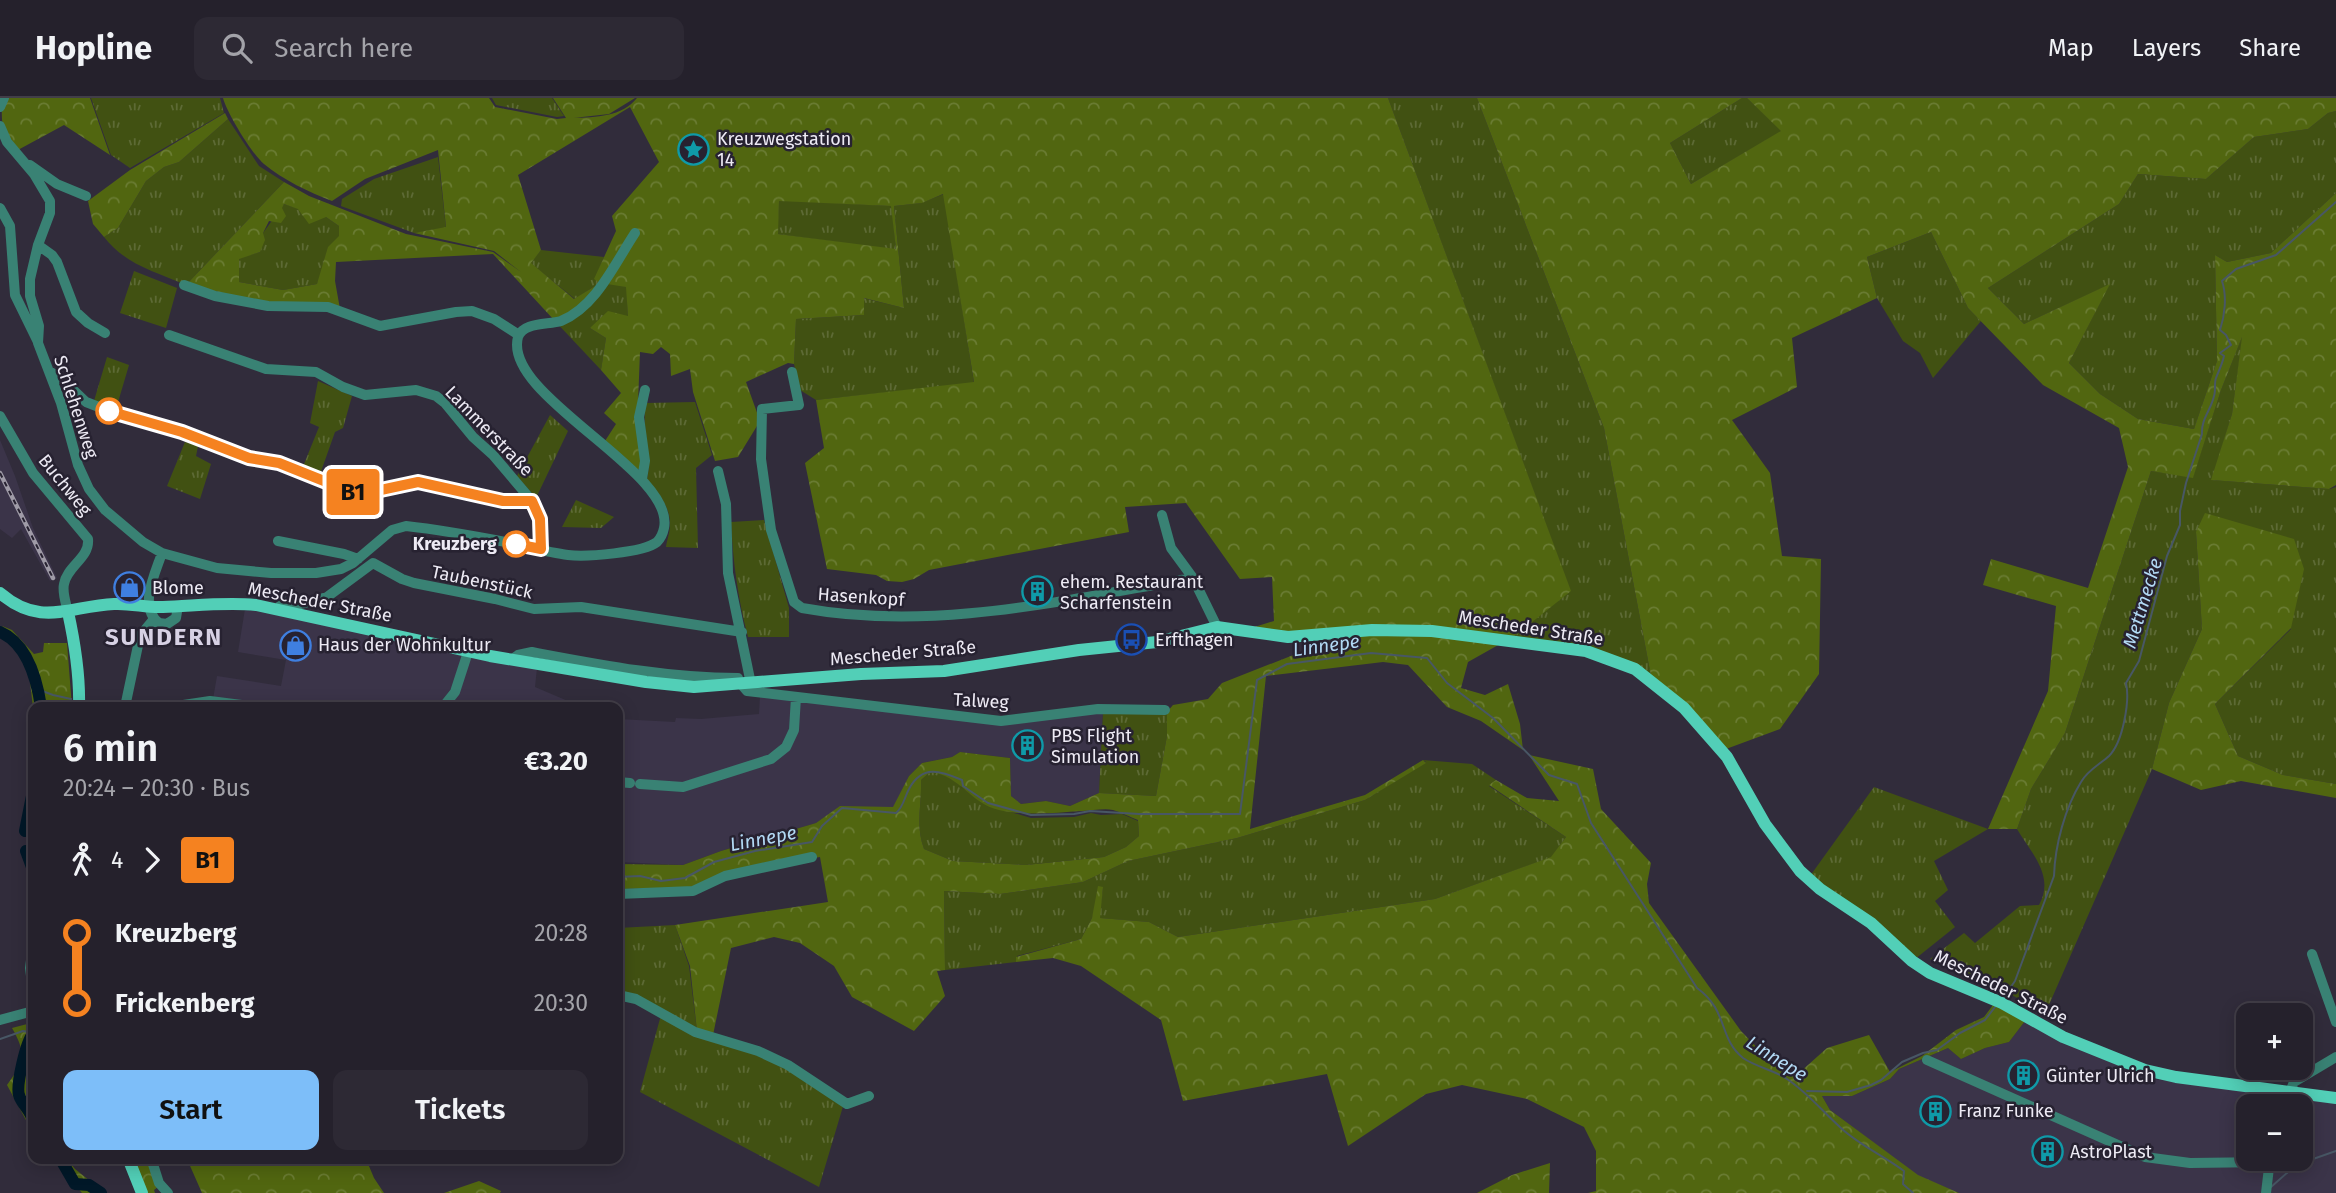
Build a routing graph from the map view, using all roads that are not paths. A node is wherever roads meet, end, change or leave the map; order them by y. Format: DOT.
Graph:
graph roads {
  1 [pos="4,98"];
  2 [pos="0,107"];
  3 [pos="0,126"];
  4 [pos="26,164"];
  5 [pos="86,197"];
  6 [pos="0,208"];
  7 [pos="635,233"];
  8 [pos="38,245"];
  9 [pos="184,285"];
  10 [pos="105,332"];
  11 [pos="169,335"];
  12 [pos="519,335"];
  13 [pos="38,343"];
  14 [pos="48,370"];
  15 [pos="793,372"];
  16 [pos="645,390"];
  17 [pos="0,416"];
  18 [pos="718,471"];
  19 [pos="642,479"];
  20 [pos="532,501"];
  21 [pos="1162,515"];
  22 [pos="278,541"];
  23 [pos="541,549"];
  24 [pos="162,553"];
  25 [pos="358,559"];
  26 [pos="1193,578"];
  27 [pos="0,593"];
  28 [pos="278,609"];
  29 [pos="68,612"];
  30 [pos="151,613"];
  31 [pos="1217,628"];
  32 [pos="742,632"];
  33 [pos="468,652"];
  34 [pos="746,684"];
  35 [pos="796,697"];
  36 [pos="79,702"];
  37 [pos="126,702"];
  38 [pos="447,702"];
  39 [pos="1164,710"];
  40 [pos="623,783"];
  41 [pos="812,857"];
  42 [pos="623,894"];
  43 [pos="2312,954"];
  44 [pos="623,996"];
  45 [pos="28,1012"];
  46 [pos="0,1020"];
  47 [pos="2336,1022"];
  48 [pos="2336,1057"];
  49 [pos="1927,1060"];
  50 [pos="2284,1091"];
  51 [pos="2282,1094"];
  52 [pos="869,1096"];
  53 [pos="2336,1098"];
  54 [pos="2236,1161"];
  55 [pos="130,1164"];
  56 [pos="153,1164"];
  57 [pos="2269,1171"];
  58 [pos="142,1193"];
  59 [pos="168,1193"];
  60 [pos="2266,1193"];
  1 -- 2 [label="street"];
  3 -- 4 [label="street, Schlehenweg"];
  4 -- 5 [label="street, Schlehenweg"];
  4 -- 8 [label="street, Schlehenweg"];
  6 -- 13 [label="street"];
  7 -- 12 [label="street"];
  8 -- 10 [label="street"];
  8 -- 13 [label="street, Schlehenweg"];
  9 -- 12 [label="street"];
  11 -- 20 [label="street, Lammerstraße"];
  12 -- 19 [label="street"];
  13 -- 14 [label="street, Schlehenweg"];
  14 -- 20 [label="street"];
  14 -- 24 [label="street, Schlehenweg"];
  15 -- 26 [label="street, Hasenkopf"];
  16 -- 19 [label="street"];
  17 -- 29 [label="street, Buchweg"];
  18 -- 32 [label="street"];
  19 -- 23 [label="street"];
  20 -- 23 [label="street, Lammerstraße"];
  21 -- 26 [label="street"];
  22 -- 25 [label="street"];
  23 -- 25 [label="street"];
  24 -- 25 [label="street"];
  24 -- 30 [label="street"];
  26 -- 31 [label="street"];
  27 -- 29 [label="main road, Mescheder Straße"];
  28 -- 30 [label="main road, Mescheder Straße"];
  28 -- 32 [label="street, Taubenstück"];
  28 -- 33 [label="main road, Mescheder Straße"];
  29 -- 30 [label="main road, Mescheder Straße"];
  29 -- 36 [label="main road"];
  30 -- 37 [label="street"];
  31 -- 34 [label="main road, Mescheder Straße"];
  31 -- 50 [label="main road, Mescheder Straße"];
  32 -- 34 [label="street"];
  33 -- 34 [label="main road, Mescheder Straße"];
  33 -- 38 [label="street"];
  34 -- 35 [label="street, Talweg"];
  35 -- 39 [label="street, Talweg"];
  35 -- 40 [label="street"];
  41 -- 42 [label="street"];
  43 -- 47 [label="street"];
  44 -- 52 [label="street"];
  45 -- 46 [label="street"];
  48 -- 50 [label="street"];
  49 -- 54 [label="street"];
  50 -- 51 [label="street"];
  50 -- 53 [label="main road, Mescheder Straße"];
  55 -- 58 [label="main road"];
  56 -- 59 [label="street"];
  57 -- 60 [label="street"];
}
